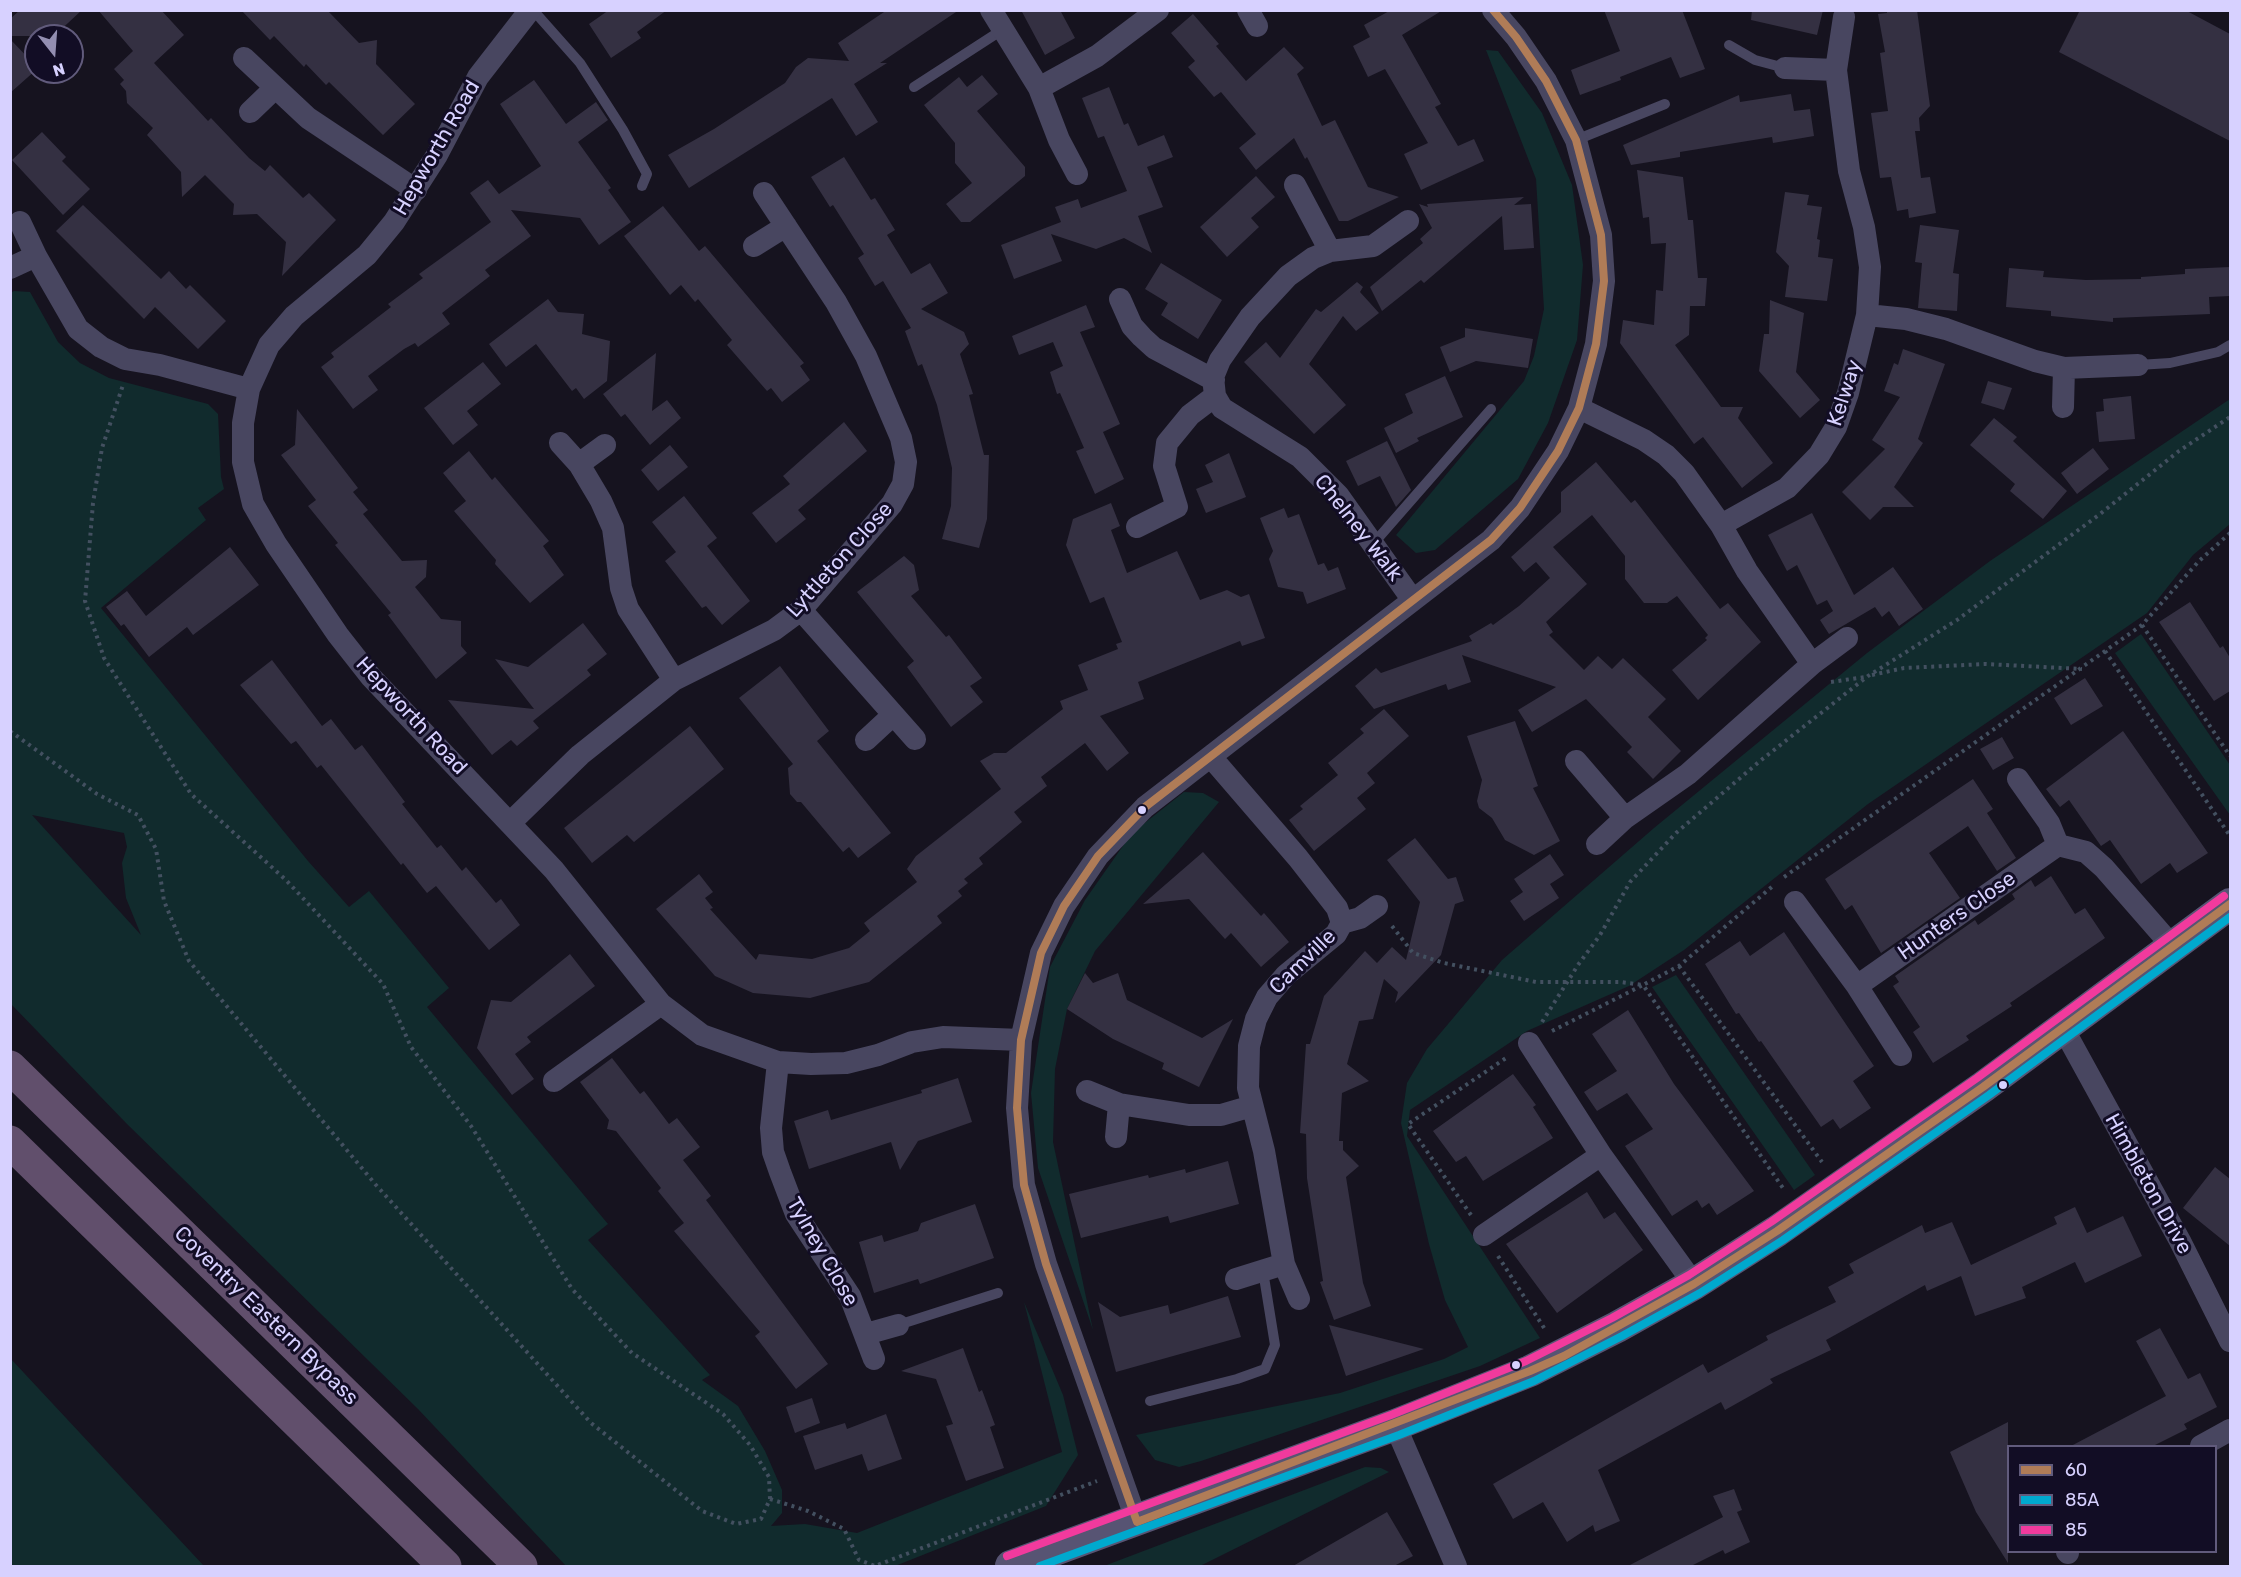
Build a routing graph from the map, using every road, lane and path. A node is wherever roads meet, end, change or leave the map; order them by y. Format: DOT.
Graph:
graph roads {
  1 [pos="532,10"];
  2 [pos="991,10"];
  3 [pos="1158,10"];
  4 [pos="1493,10"];
  5 [pos="1844,17"];
  6 [pos="1002,30"];
  7 [pos="1729,45"];
  8 [pos="244,58"];
  9 [pos="1785,68"];
  10 [pos="1836,70"];
  11 [pos="914,87"];
  12 [pos="274,88"];
  13 [pos="1039,88"];
  14 [pos="1665,104"];
  15 [pos="250,112"];
  16 [pos="1576,140"];
  17 [pos="1077,174"];
  18 [pos="1295,185"];
  19 [pos="642,186"];
  20 [pos="416,190"];
  21 [pos="764,193"];
  22 [pos="1408,221"];
  23 [pos="20,222"];
  24 [pos="786,226"];
  25 [pos="754,246"];
  26 [pos="1330,251"];
  27 [pos="36,256"];
  28 [pos="10,268"];
  29 [pos="1120,299"];
  30 [pos="1867,315"];
  31 [pos="2230,345"];
  32 [pos="133,361"];
  33 [pos="2138,365"];
  34 [pos="2064,368"];
  35 [pos="1214,388"];
  36 [pos="249,389"];
  37 [pos="2062,407"];
  38 [pos="1579,408"];
  39 [pos="1491,409"];
  40 [pos="2230,417"];
  41 [pos="560,443"];
  42 [pos="605,445"];
  43 [pos="579,464"];
  44 [pos="1721,525"];
  45 [pos="1137,527"];
  46 [pos="2230,532"];
  47 [pos="1373,544"];
  48 [pos="1412,599"];
  49 [pos="801,610"];
  50 [pos="2142,625"];
  51 [pos="1847,638"];
  52 [pos="2105,651"];
  53 [pos="1812,664"];
  54 [pos="2082,669"];
  55 [pos="1868,676"];
  56 [pos="674,680"];
  57 [pos="893,715"];
  58 [pos="10,731"];
  59 [pos="915,739"];
  60 [pos="866,740"];
  61 [pos="2230,756"];
  62 [pos="1211,757"];
  63 [pos="1576,761"];
  64 [pos="2018,779"];
  65 [pos="1625,818"];
  66 [pos="511,822"];
  67 [pos="2230,836"];
  68 [pos="1597,844"];
  69 [pos="2058,845"];
  70 [pos="1795,902"];
  71 [pos="2230,904"];
  72 [pos="1377,906"];
  73 [pos="1342,923"];
  74 [pos="2173,947"];
  75 [pos="1679,966"];
  76 [pos="1567,982"];
  77 [pos="1643,985"];
  78 [pos="1857,986"];
  79 [pos="660,1004"];
  80 [pos="2063,1028"];
  81 [pos="1021,1040"];
  82 [pos="1529,1043"];
  83 [pos="1901,1055"];
  84 [pos="778,1062"];
  85 [pos="10,1067"];
  86 [pos="555,1081"];
  87 [pos="1087,1090"];
  88 [pos="1119,1104"];
  89 [pos="1252,1106"];
  90 [pos="1116,1137"];
  91 [pos="10,1142"];
  92 [pos="1601,1155"];
  93 [pos="1840,1187"];
  94 [pos="1801,1214"];
  95 [pos="1484,1235"];
  96 [pos="1274,1267"];
  97 [pos="1236,1279"];
  98 [pos="1694,1284"];
  99 [pos="999,1293"];
  100 [pos="1299,1299"];
  101 [pos="898,1325"];
  102 [pos="866,1334"];
  103 [pos="2230,1341"];
  104 [pos="1564,1356"];
  105 [pos="874,1359"];
  106 [pos="1150,1401"];
  107 [pos="1395,1425"];
  108 [pos="2230,1430"];
  109 [pos="2203,1445"];
  110 [pos="1120,1474"];
  111 [pos="770,1499"];
  112 [pos="1137,1522"];
  113 [pos="445,1566"];
  114 [pos="521,1566"];
  115 [pos="1011,1566"];
  116 [pos="1456,1566"];
  1 -- 19 [label="lane, Hepworth Road"];
  1 -- 20 [label="street, Hepworth Road"];
  2 -- 6 [label="street"];
  3 -- 13 [label="street"];
  4 -- 16 [label="street"];
  5 -- 10 [label="street, Kelway"];
  6 -- 11 [label="lane"];
  6 -- 13 [label="street"];
  7 -- 9 [label="lane"];
  8 -- 12 [label="street"];
  9 -- 10 [label="street"];
  10 -- 30 [label="street, Kelway"];
  12 -- 15 [label="street"];
  12 -- 20 [label="street"];
  13 -- 17 [label="street"];
  14 -- 16 [label="lane"];
  16 -- 38 [label="street"];
  18 -- 26 [label="street"];
  20 -- 36 [label="street, Hepworth Road"];
  21 -- 24 [label="street, Lyttleton Close"];
  22 -- 26 [label="street"];
  23 -- 27 [label="street"];
  24 -- 25 [label="street"];
  24 -- 49 [label="street, Lyttleton Close"];
  26 -- 35 [label="street"];
  27 -- 28 [label="street"];
  27 -- 32 [label="street"];
  29 -- 35 [label="street, Chelney Walk"];
  30 -- 34 [label="street"];
  30 -- 44 [label="street, Kelway"];
  31 -- 33 [label="lane"];
  32 -- 36 [label="street"];
  32 -- 111 [label="path"];
  33 -- 34 [label="street"];
  34 -- 37 [label="street"];
  35 -- 45 [label="street"];
  35 -- 47 [label="street, Chelney Walk"];
  36 -- 66 [label="street, Hepworth Road"];
  38 -- 44 [label="street"];
  38 -- 48 [label="street"];
  39 -- 47 [label="lane"];
  40 -- 55 [label="path"];
  41 -- 43 [label="street"];
  42 -- 43 [label="street"];
  43 -- 56 [label="street"];
  44 -- 53 [label="street"];
  46 -- 50 [label="path"];
  47 -- 48 [label="street, Chelney Walk"];
  48 -- 62 [label="street"];
  49 -- 56 [label="street, Lyttleton Close"];
  49 -- 57 [label="street"];
  50 -- 52 [label="path"];
  50 -- 61 [label="path"];
  51 -- 53 [label="street"];
  52 -- 54 [label="path"];
  52 -- 67 [label="path"];
  53 -- 55 [label="path"];
  53 -- 65 [label="street"];
  54 -- 55 [label="path"];
  54 -- 75 [label="path"];
  55 -- 76 [label="path"];
  56 -- 66 [label="street, Lyttleton Close"];
  57 -- 59 [label="street"];
  57 -- 60 [label="street"];
  58 -- 111 [label="path"];
  62 -- 73 [label="street, Camville"];
  62 -- 81 [label="street"];
  63 -- 65 [label="street"];
  64 -- 69 [label="street"];
  65 -- 68 [label="street"];
  66 -- 79 [label="street, Hepworth Road"];
  69 -- 74 [label="street"];
  69 -- 78 [label="street, Hunters Close"];
  70 -- 78 [label="street"];
  71 -- 74 [label="main road"];
  72 -- 73 [label="street, Camville"];
  72 -- 76 [label="path"];
  73 -- 89 [label="street, Camville"];
  74 -- 80 [label="main road"];
  75 -- 77 [label="path"];
  75 -- 93 [label="path"];
  76 -- 77 [label="path"];
  76 -- 82 [label="path"];
  77 -- 82 [label="path"];
  77 -- 94 [label="path"];
  78 -- 83 [label="street"];
  79 -- 84 [label="street, Hepworth Road"];
  79 -- 86 [label="street"];
  80 -- 93 [label="main road"];
  80 -- 103 [label="street, Himbleton Drive"];
  81 -- 84 [label="street, Hepworth Road"];
  81 -- 110 [label="street"];
  82 -- 92 [label="street"];
  82 -- 95 [label="path"];
  84 -- 102 [label="street, Tylney Close"];
  85 -- 114 [label="highway, Coventry Eastern Bypass"];
  87 -- 88 [label="street"];
  88 -- 89 [label="street"];
  88 -- 90 [label="street"];
  89 -- 96 [label="street, Camville"];
  91 -- 113 [label="highway"];
  92 -- 95 [label="street"];
  92 -- 98 [label="street"];
  93 -- 94 [label="main road"];
  94 -- 98 [label="main road"];
  95 -- 104 [label="path"];
  96 -- 97 [label="street"];
  96 -- 100 [label="street, Camville"];
  96 -- 106 [label="lane"];
  98 -- 104 [label="main road"];
  99 -- 101 [label="lane"];
  101 -- 102 [label="street"];
  102 -- 105 [label="street, Tylney Close"];
  104 -- 107 [label="main road"];
  107 -- 112 [label="main road"];
  107 -- 116 [label="street"];
  108 -- 109 [label="street"];
  110 -- 111 [label="path"];
  110 -- 112 [label="street"];
  112 -- 115 [label="main road"];
}
